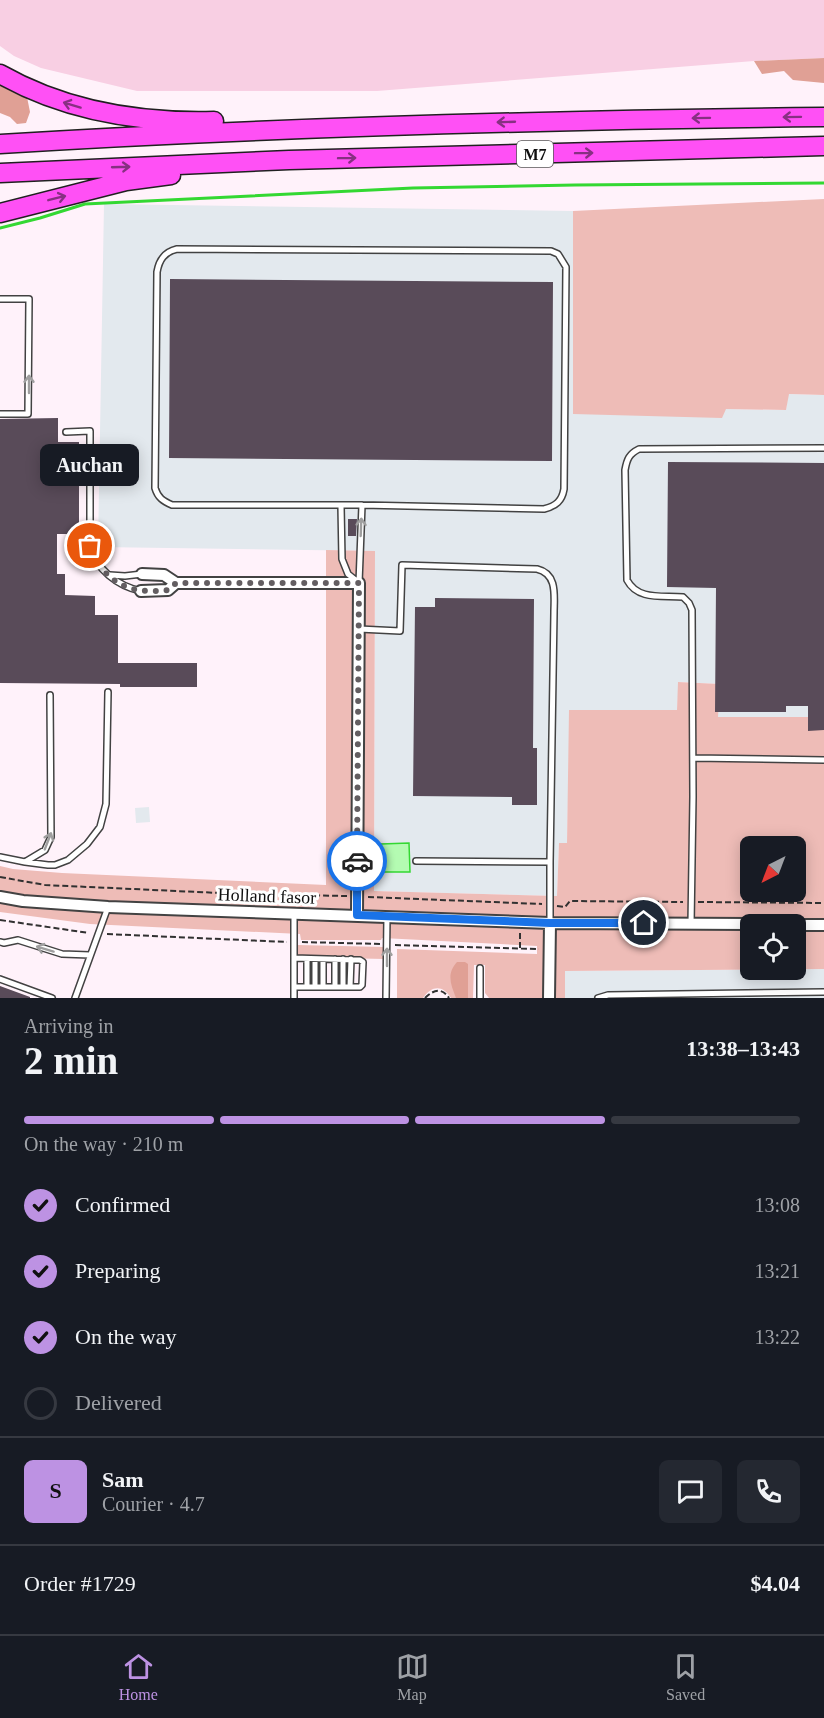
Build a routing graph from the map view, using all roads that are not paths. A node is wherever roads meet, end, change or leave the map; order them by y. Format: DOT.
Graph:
graph roads {
  1 [pos="0,74"];
  2 [pos="824,117"];
  3 [pos="275,130"];
  4 [pos="0,144"];
  5 [pos="824,146"];
  6 [pos="289,160"];
  7 [pos="0,173"];
  8 [pos="0,213"];
  9 [pos="0,299"];
  10 [pos="0,414"];
  11 [pos="66,432"];
  12 [pos="824,448"];
  13 [pos="362,505"];
  14 [pos="340,506"];
  15 [pos="142,574"];
  16 [pos="108,575"];
  17 [pos="176,583"];
  18 [pos="359,583"];
  19 [pos="141,591"];
  20 [pos="359,629"];
  21 [pos="108,692"];
  22 [pos="50,695"];
  23 [pos="693,759"];
  24 [pos="824,760"];
  25 [pos="0,858"];
  26 [pos="417,861"];
  27 [pos="26,862"];
  28 [pos="550,862"];
  29 [pos="0,897"];
  30 [pos="108,907"];
  31 [pos="294,913"];
  32 [pos="357,915"];
  33 [pos="387,916"];
  34 [pos="550,923"];
  35 [pos="691,924"];
  36 [pos="740,924"];
  37 [pos="806,924"];
  38 [pos="824,924"];
  39 [pos="0,942"];
  40 [pos="90,955"];
  41 [pos="294,958"];
  42 [pos="307,959"];
  43 [pos="315,959"];
  44 [pos="323,959"];
  45 [pos="335,959"];
  46 [pos="343,959"];
  47 [pos="351,959"];
  48 [pos="480,968"];
  49 [pos="0,980"];
  50 [pos="294,987"];
  51 [pos="307,987"];
  52 [pos="315,987"];
  53 [pos="323,987"];
  54 [pos="334,987"];
  55 [pos="343,987"];
  56 [pos="350,987"];
  57 [pos="824,992"];
  58 [pos="720,996"];
  59 [pos="52,998"];
  60 [pos="75,998"];
  61 [pos="294,998"];
  62 [pos="387,998"];
  63 [pos="480,998"];
  64 [pos="549,998"];
  65 [pos="598,998"];
  3 -- 1 [label="highway, one-way"];
  2 -- 3 [label="highway, M7, one-way"];
  3 -- 4 [label="highway, M7"];
  6 -- 5 [label="highway, M7, one-way"];
  7 -- 6 [label="highway, M7, one-way"];
  8 -- 6 [label="highway, one-way"];
  10 -- 9 [label="lane, one-way"];
  11 -- 16 [label="lane"];
  12 -- 23 [label="lane"];
  13 -- 14 [label="lane"];
  13 -- 14 [label="lane"];
  18 -- 13 [label="lane, one-way"];
  14 -- 18 [label="lane"];
  15 -- 16 [label="lane"];
  15 -- 17 [label="street"];
  16 -- 19 [label="lane"];
  17 -- 18 [label="street"];
  17 -- 19 [label="street"];
  18 -- 20 [label="street"];
  20 -- 28 [label="lane"];
  20 -- 32 [label="street"];
  21 -- 27 [label="lane"];
  27 -- 22 [label="lane, one-way"];
  23 -- 24 [label="lane"];
  23 -- 35 [label="lane"];
  25 -- 27 [label="lane"];
  26 -- 28 [label="lane"];
  28 -- 34 [label="lane"];
  29 -- 30 [label="street, Holland fasor"];
  30 -- 31 [label="street, Holland fasor"];
  30 -- 40 [label="lane"];
  31 -- 32 [label="street, Holland fasor"];
  31 -- 41 [label="lane"];
  32 -- 33 [label="street, Holland fasor"];
  33 -- 34 [label="street, Holland fasor"];
  62 -- 33 [label="lane, one-way"];
  34 -- 35 [label="street, Holland fasor"];
  34 -- 64 [label="street"];
  35 -- 36 [label="street, Holland fasor"];
  37 -- 38 [label="street"];
  40 -- 39 [label="lane, one-way"];
  40 -- 60 [label="lane"];
  41 -- 42 [label="lane"];
  41 -- 50 [label="lane"];
  42 -- 43 [label="lane"];
  42 -- 51 [label="lane"];
  43 -- 44 [label="lane"];
  43 -- 52 [label="lane"];
  44 -- 45 [label="lane"];
  44 -- 53 [label="lane"];
  45 -- 46 [label="lane"];
  45 -- 54 [label="lane"];
  46 -- 47 [label="lane"];
  46 -- 55 [label="lane"];
  47 -- 56 [label="lane"];
  47 -- 56 [label="lane"];
  48 -- 63 [label="lane"];
  49 -- 59 [label="lane"];
  50 -- 51 [label="lane"];
  50 -- 61 [label="lane"];
  51 -- 52 [label="lane"];
  52 -- 53 [label="lane"];
  53 -- 54 [label="lane"];
  54 -- 55 [label="lane"];
  55 -- 56 [label="lane"];
  57 -- 58 [label="lane"];
  58 -- 65 [label="lane"];
}
